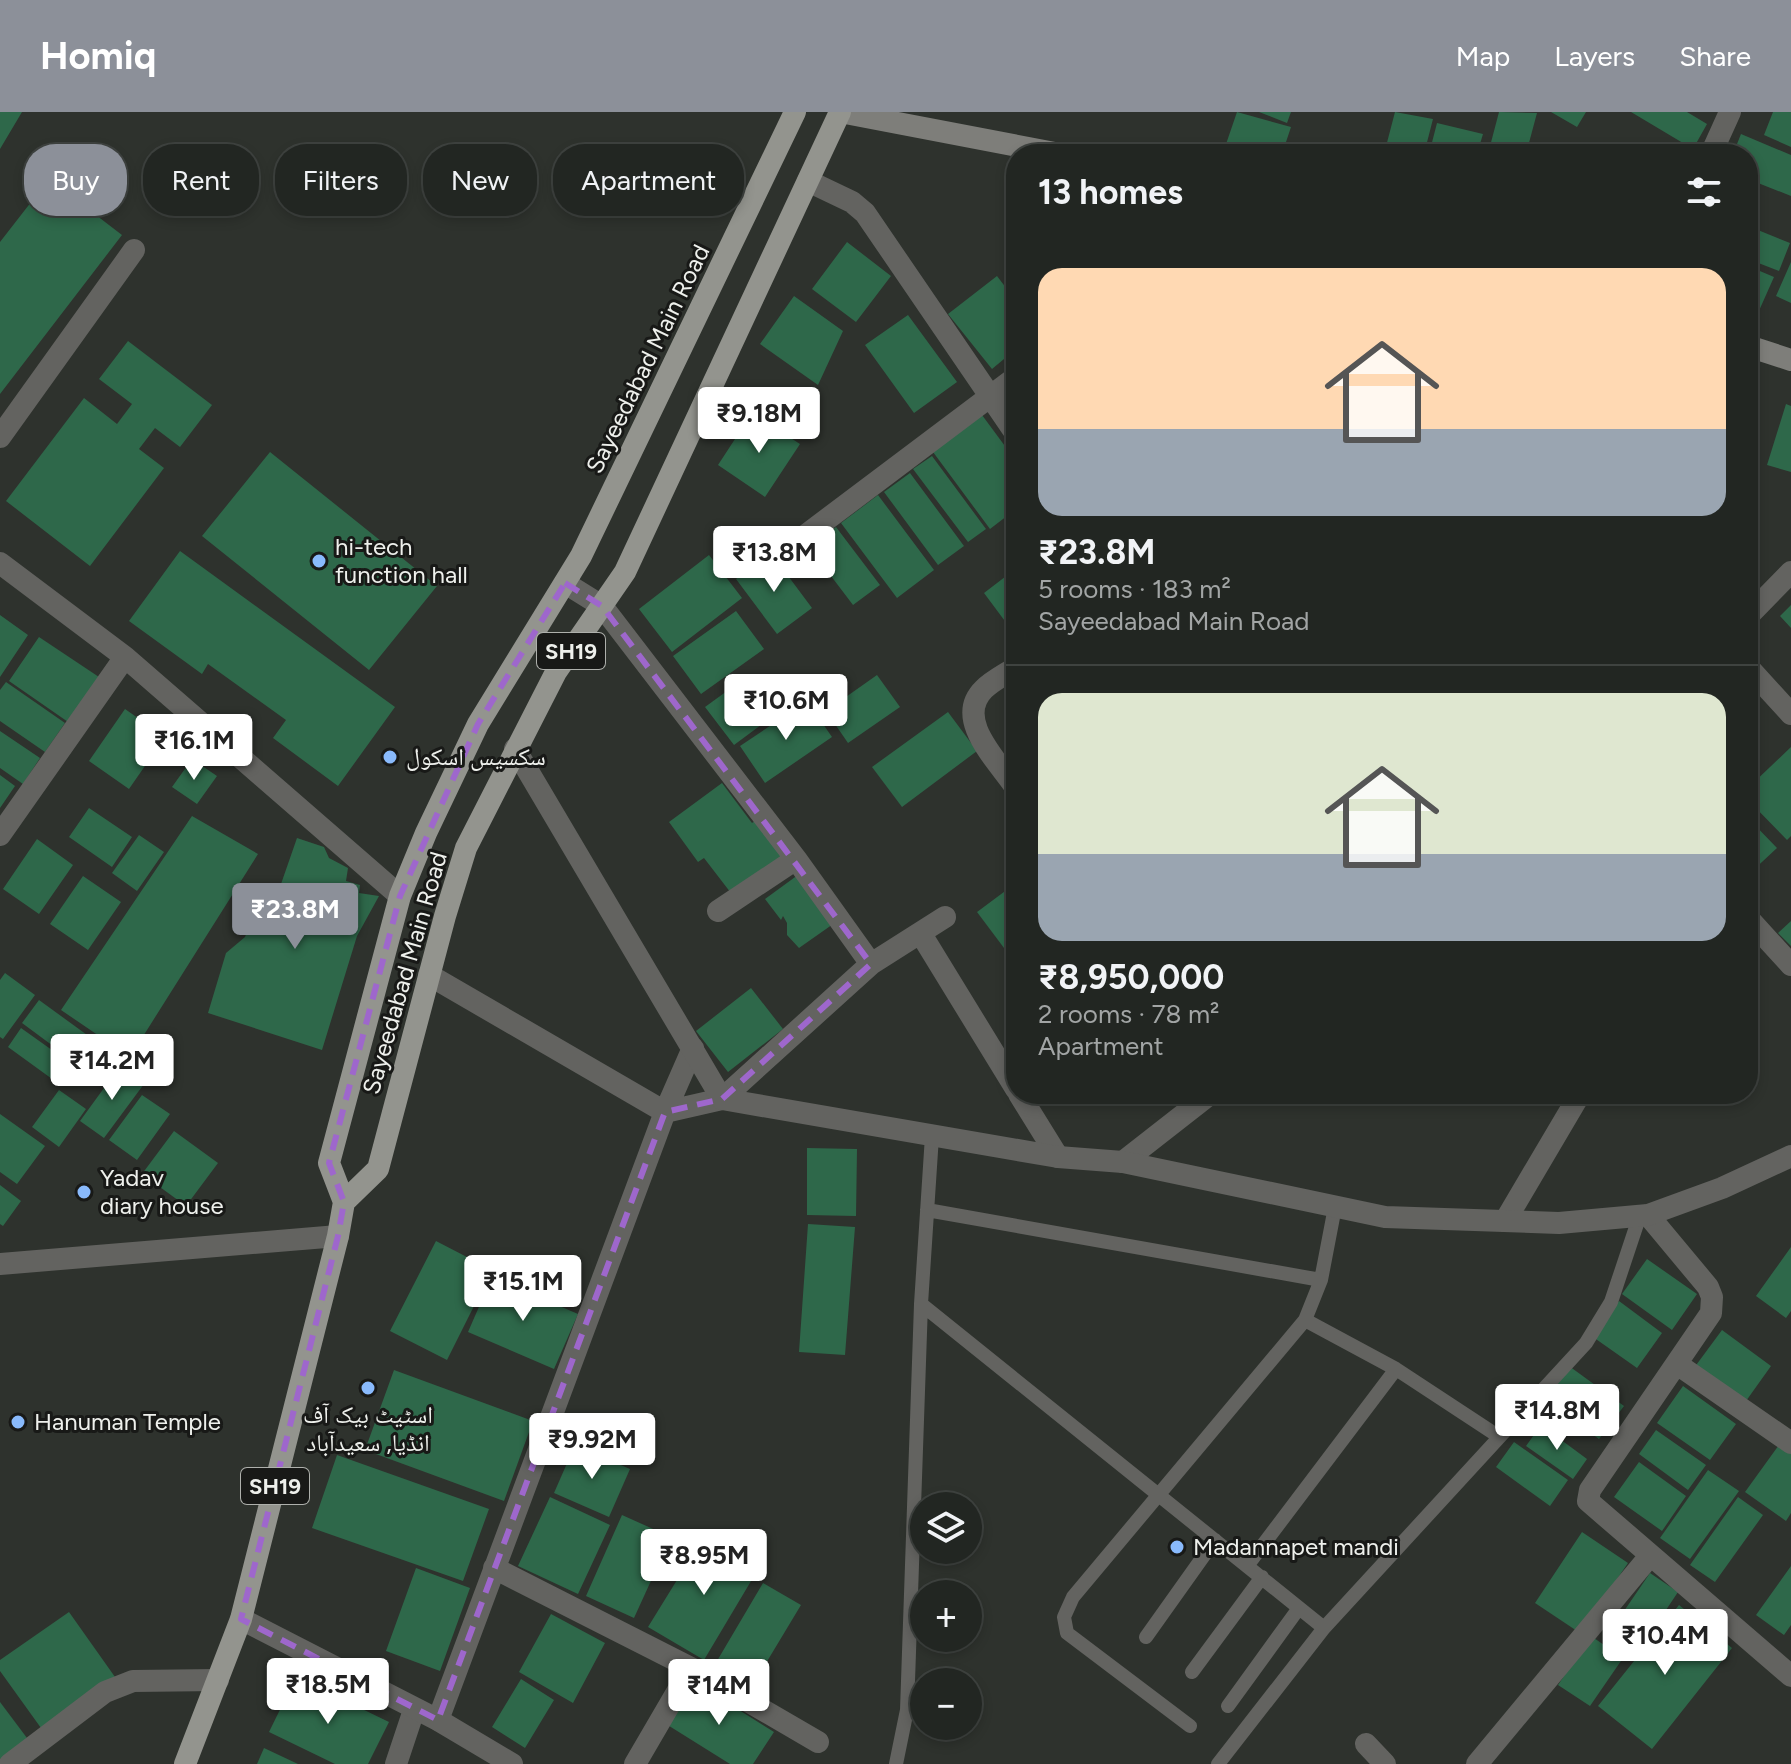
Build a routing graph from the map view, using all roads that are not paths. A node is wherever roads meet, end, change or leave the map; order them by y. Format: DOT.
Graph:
graph roads {
  1 [pos="795,112"];
  2 [pos="840,112"];
  3 [pos="1730,112"];
  4 [pos="1008,144"];
  5 [pos="1716,144"];
  6 [pos="808,181"];
  7 [pos="134,250"];
  8 [pos="1758,349"];
  9 [pos="1791,360"];
  10 [pos="1006,384"];
  11 [pos="991,395"];
  12 [pos="1006,418"];
  13 [pos="0,437"];
  14 [pos="798,541"];
  15 [pos="0,563"];
  16 [pos="1791,572"];
  17 [pos="565,583"];
  18 [pos="602,606"];
  19 [pos="1758,606"];
  20 [pos="125,657"];
  21 [pos="1006,674"];
  22 [pos="1758,678"];
  23 [pos="1791,714"];
  24 [pos="515,749"];
  25 [pos="1006,774"];
  26 [pos="0,835"];
  27 [pos="796,859"];
  28 [pos="400,896"];
  29 [pos="718,911"];
  30 [pos="945,917"];
  31 [pos="1758,929"];
  32 [pos="921,934"];
  33 [pos="871,964"];
  34 [pos="1791,965"];
  35 [pos="429,975"];
  36 [pos="693,1048"];
  37 [pos="1006,1073"];
  38 [pos="722,1099"];
  39 [pos="1025,1104"];
  40 [pos="1197,1104"];
  41 [pos="1574,1104"];
  42 [pos="665,1112"];
  43 [pos="932,1136"];
  44 [pos="1791,1156"];
  45 [pos="1058,1157"];
  46 [pos="1123,1162"];
  47 [pos="344,1202"];
  48 [pos="1335,1207"];
  49 [pos="927,1210"];
  50 [pos="1644,1215"];
  51 [pos="1505,1221"];
  52 [pos="338,1236"];
  53 [pos="0,1264"];
  54 [pos="1321,1280"];
  55 [pos="921,1304"];
  56 [pos="1305,1320"];
  57 [pos="1677,1364"];
  58 [pos="1396,1369"];
  59 [pos="1498,1436"];
  60 [pos="1791,1443"];
  61 [pos="1158,1494"];
  62 [pos="1215,1540"];
  63 [pos="1649,1557"];
  64 [pos="1247,1566"];
  65 [pos="494,1568"];
  66 [pos="1262,1577"];
  67 [pos="1299,1608"];
  68 [pos="241,1619"];
  69 [pos="1324,1628"];
  70 [pos="1146,1637"];
  71 [pos="691,1668"];
  72 [pos="1192,1672"];
  73 [pos="1791,1676"];
  74 [pos="218,1680"];
  75 [pos="1228,1706"];
  76 [pos="414,1710"];
  77 [pos="438,1720"];
  78 [pos="1190,1726"];
  79 [pos="818,1742"];
  80 [pos="1366,1744"];
  81 [pos="10,1764"];
  82 [pos="185,1764"];
  83 [pos="396,1764"];
  84 [pos="512,1764"];
  85 [pos="635,1764"];
  86 [pos="896,1764"];
  87 [pos="1218,1764"];
  88 [pos="1385,1764"];
  89 [pos="1477,1764"];
  1 -- 17 [label="main road, Sayeedabad Main Road / SH19"];
  2 -- 4 [label="main road"];
  2 -- 6 [label="main road, Sayeedabad Main Road / SH19"];
  3 -- 5 [label="street"];
  6 -- 11 [label="street"];
  6 -- 18 [label="main road, Sayeedabad Main Road / SH19"];
  7 -- 13 [label="street"];
  8 -- 9 [label="main road"];
  10 -- 11 [label="street"];
  11 -- 12 [label="street"];
  11 -- 14 [label="street"];
  15 -- 20 [label="street"];
  16 -- 19 [label="street"];
  17 -- 18 [label="street"];
  17 -- 28 [label="main road, Sayeedabad Main Road / SH19"];
  18 -- 24 [label="main road, Sayeedabad Main Road / SH19"];
  18 -- 27 [label="street"];
  20 -- 26 [label="street"];
  20 -- 28 [label="street"];
  21 -- 25 [label="street"];
  22 -- 23 [label="street"];
  24 -- 35 [label="main road, Sayeedabad Main Road / SH19"];
  24 -- 36 [label="street"];
  27 -- 29 [label="street"];
  27 -- 33 [label="street"];
  28 -- 47 [label="main road, Sayeedabad Main Road / SH19"];
  30 -- 32 [label="street"];
  31 -- 34 [label="street"];
  32 -- 33 [label="street"];
  32 -- 37 [label="street"];
  33 -- 38 [label="street"];
  35 -- 42 [label="street"];
  35 -- 47 [label="main road, Sayeedabad Main Road / SH19"];
  36 -- 38 [label="street"];
  36 -- 42 [label="street"];
  38 -- 42 [label="street"];
  38 -- 43 [label="street"];
  39 -- 45 [label="street"];
  40 -- 46 [label="street"];
  41 -- 51 [label="street"];
  42 -- 65 [label="street"];
  43 -- 45 [label="street"];
  43 -- 49 [label="lane"];
  44 -- 50 [label="street"];
  45 -- 46 [label="street"];
  46 -- 48 [label="street"];
  47 -- 52 [label="main road, SH19"];
  48 -- 51 [label="street"];
  48 -- 54 [label="lane"];
  49 -- 54 [label="lane"];
  49 -- 55 [label="lane"];
  50 -- 51 [label="street"];
  50 -- 57 [label="street"];
  50 -- 59 [label="lane"];
  52 -- 53 [label="street"];
  52 -- 68 [label="main road, SH19"];
  54 -- 56 [label="lane"];
  55 -- 61 [label="lane"];
  55 -- 86 [label="lane"];
  56 -- 58 [label="lane"];
  56 -- 61 [label="lane"];
  57 -- 60 [label="street"];
  57 -- 63 [label="street"];
  58 -- 59 [label="lane"];
  58 -- 64 [label="lane"];
  59 -- 69 [label="lane"];
  61 -- 62 [label="lane"];
  61 -- 78 [label="lane"];
  62 -- 64 [label="lane"];
  62 -- 70 [label="lane"];
  63 -- 73 [label="street"];
  63 -- 89 [label="street"];
  64 -- 66 [label="lane"];
  65 -- 71 [label="street"];
  65 -- 77 [label="street"];
  66 -- 67 [label="lane"];
  66 -- 72 [label="lane"];
  67 -- 69 [label="lane"];
  67 -- 75 [label="lane"];
  68 -- 74 [label="main road, SH19"];
  68 -- 76 [label="street"];
  69 -- 87 [label="lane"];
  71 -- 79 [label="street"];
  71 -- 85 [label="street"];
  74 -- 81 [label="street"];
  74 -- 82 [label="main road, SH19"];
  76 -- 77 [label="street"];
  76 -- 83 [label="street"];
  77 -- 84 [label="street"];
  80 -- 88 [label="street"];
}
